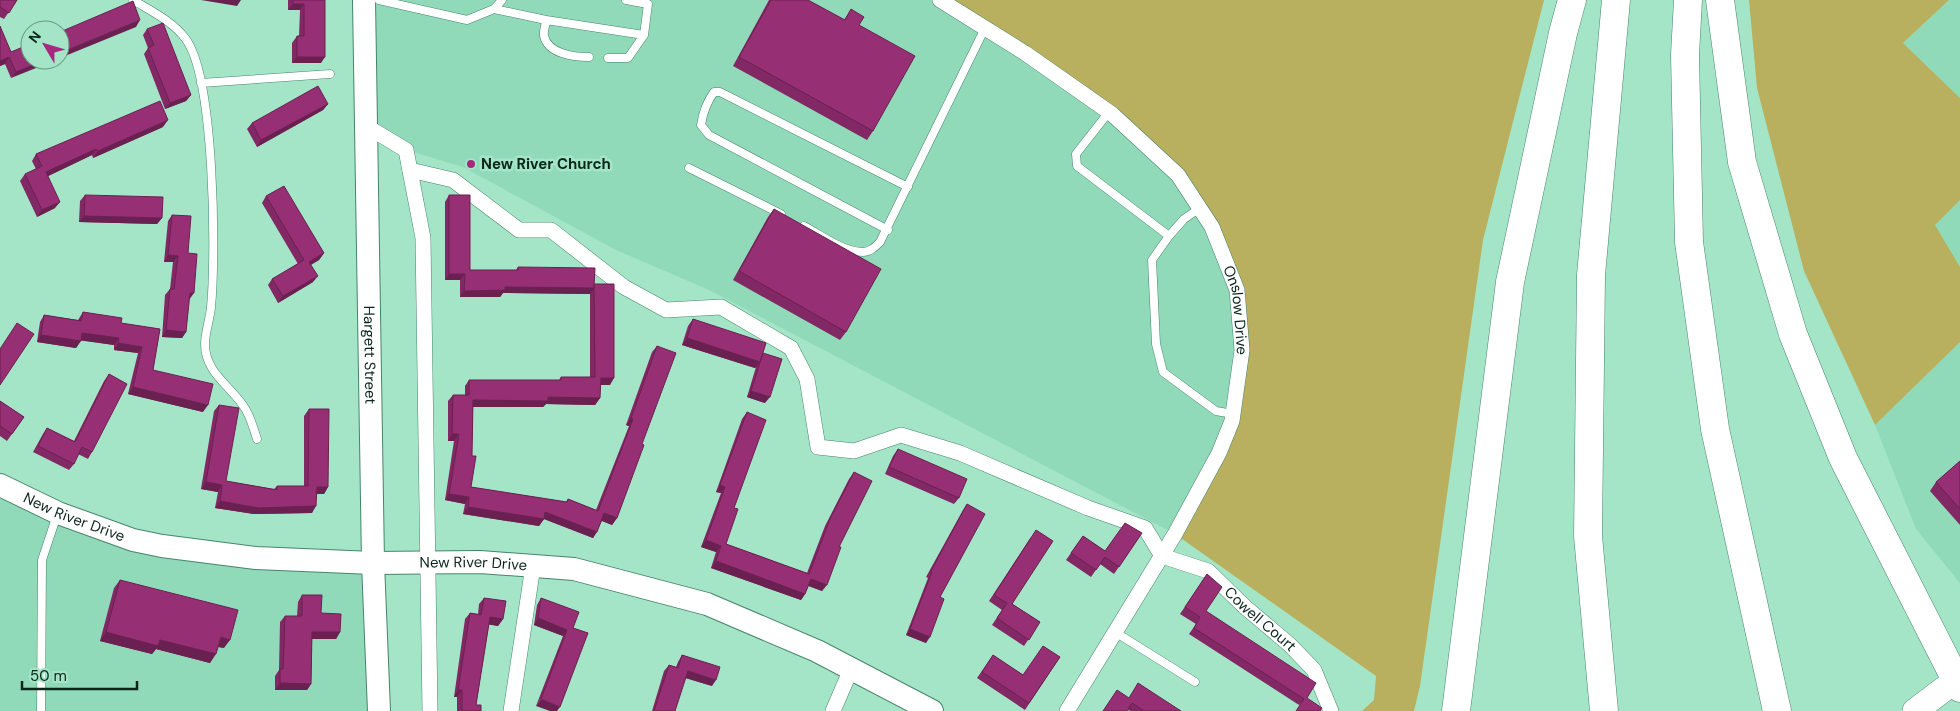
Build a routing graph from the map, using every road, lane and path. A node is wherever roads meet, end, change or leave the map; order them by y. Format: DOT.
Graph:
graph roads {
  1 [pos="133,0"];
  2 [pos="364,0"];
  3 [pos="379,0"];
  4 [pos="502,0"];
  5 [pos="626,0"];
  6 [pos="940,0"];
  7 [pos="1572,0"];
  8 [pos="1616,0"];
  9 [pos="1688,0"];
  10 [pos="1720,0"];
  11 [pos="648,2"];
  12 [pos="494,9"];
  13 [pos="546,20"];
  14 [pos="985,28"];
  15 [pos="644,35"];
  16 [pos="589,57"];
  17 [pos="608,58"];
  18 [pos="330,74"];
  19 [pos="201,83"];
  20 [pos="1109,112"];
  21 [pos="366,126"];
  22 [pos="688,168"];
  23 [pos="410,170"];
  24 [pos="908,187"];
  25 [pos="1200,208"];
  26 [pos="786,217"];
  27 [pos="794,221"];
  28 [pos="888,230"];
  29 [pos="1169,236"];
  30 [pos="1233,414"];
  31 [pos="257,438"];
  32 [pos="0,485"];
  33 [pos="58,513"];
  34 [pos="1162,556"];
  35 [pos="427,562"];
  36 [pos="373,563"];
  37 [pos="533,566"];
  38 [pos="1115,632"];
  39 [pos="851,669"];
  40 [pos="1195,682"];
  41 [pos="1959,682"];
  42 [pos="41,711"];
  43 [pos="379,711"];
  44 [pos="430,711"];
  45 [pos="511,711"];
  46 [pos="833,711"];
  47 [pos="932,711"];
  48 [pos="1067,711"];
  49 [pos="1331,711"];
  50 [pos="1456,711"];
  51 [pos="1604,711"];
  52 [pos="1777,711"];
  53 [pos="1915,711"];
  1 -- 19 [label="lane"];
  2 -- 21 [label="street, Hargett Street"];
  3 -- 12 [label="lane"];
  4 -- 12 [label="lane"];
  5 -- 11 [label="lane"];
  6 -- 14 [label="street, Onslow Drive"];
  7 -- 50 [label="highway"];
  8 -- 51 [label="highway"];
  9 -- 52 [label="highway"];
  10 -- 41 [label="highway"];
  11 -- 15 [label="lane"];
  12 -- 13 [label="lane"];
  13 -- 15 [label="lane"];
  13 -- 16 [label="lane"];
  14 -- 20 [label="street, Onslow Drive"];
  14 -- 24 [label="lane"];
  15 -- 17 [label="lane"];
  18 -- 19 [label="lane"];
  19 -- 31 [label="lane"];
  20 -- 25 [label="street, Onslow Drive"];
  20 -- 29 [label="lane"];
  21 -- 23 [label="street"];
  21 -- 36 [label="street, Hargett Street"];
  22 -- 26 [label="lane"];
  23 -- 34 [label="street"];
  23 -- 35 [label="street"];
  24 -- 28 [label="lane"];
  24 -- 28 [label="lane"];
  25 -- 29 [label="lane"];
  25 -- 30 [label="street, Onslow Drive"];
  27 -- 28 [label="lane"];
  29 -- 30 [label="lane"];
  30 -- 34 [label="street, Onslow Drive"];
  32 -- 33 [label="street, New River Drive"];
  33 -- 36 [label="street, New River Drive"];
  33 -- 42 [label="lane"];
  34 -- 38 [label="street, Onslow Drive"];
  34 -- 49 [label="street, Cowell Court"];
  35 -- 36 [label="street, New River Drive"];
  35 -- 37 [label="street, New River Drive"];
  35 -- 44 [label="street"];
  36 -- 43 [label="street, Hargett Street"];
  37 -- 39 [label="street, New River Drive"];
  37 -- 45 [label="street"];
  38 -- 40 [label="lane"];
  38 -- 48 [label="street, Onslow Drive"];
  39 -- 46 [label="street"];
  39 -- 47 [label="street, New River Drive"];
  41 -- 53 [label="main road"];
}
